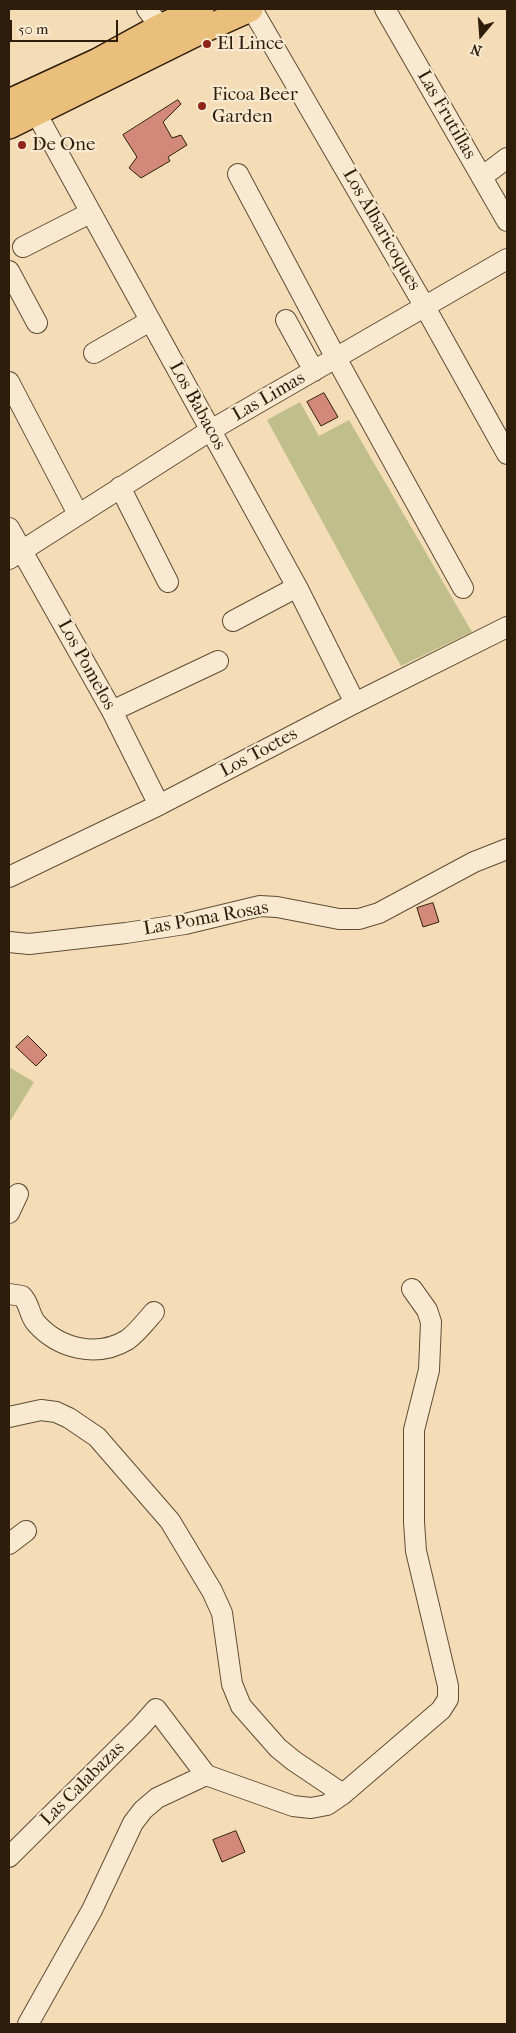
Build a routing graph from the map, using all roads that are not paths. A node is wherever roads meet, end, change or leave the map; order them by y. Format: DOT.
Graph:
graph roads {
  1 [pos="201,9"];
  2 [pos="251,9"];
  3 [pos="385,9"];
  4 [pos="153,18"];
  5 [pos="9,102"];
  6 [pos="35,112"];
  7 [pos="9,126"];
  8 [pos="507,158"];
  9 [pos="238,174"];
  10 [pos="482,177"];
  11 [pos="90,213"];
  12 [pos="507,222"];
  13 [pos="23,247"];
  14 [pos="507,258"];
  15 [pos="9,271"];
  16 [pos="425,307"];
  17 [pos="286,320"];
  18 [pos="150,321"];
  19 [pos="37,323"];
  20 [pos="94,353"];
  21 [pos="336,358"];
  22 [pos="314,371"];
  23 [pos="9,382"];
  24 [pos="211,430"];
  25 [pos="507,454"];
  26 [pos="120,487"];
  27 [pos="78,514"];
  28 [pos="9,528"];
  29 [pos="15,555"];
  30 [pos="168,582"];
  31 [pos="297,587"];
  32 [pos="463,588"];
  33 [pos="232,621"];
  34 [pos="507,627"];
  35 [pos="218,661"];
  36 [pos="355,703"];
  37 [pos="112,710"];
  38 [pos="159,805"];
  39 [pos="507,848"];
  40 [pos="9,877"];
  41 [pos="9,942"];
  42 [pos="18,1194"];
  43 [pos="9,1213"];
  44 [pos="412,1289"];
  45 [pos="9,1294"];
  46 [pos="154,1312"];
  47 [pos="9,1417"];
  48 [pos="26,1532"];
  49 [pos="9,1544"];
  50 [pos="206,1775"];
  51 [pos="344,1794"];
  52 [pos="9,1857"];
  53 [pos="28,2024"];
  1 -- 4 [label="main road"];
  2 -- 6 [label="main road"];
  2 -- 16 [label="street, Los Albaricoques"];
  3 -- 10 [label="street, Las Frutillas"];
  4 -- 5 [label="main road"];
  6 -- 7 [label="main road"];
  6 -- 11 [label="street, Los Babacos"];
  8 -- 10 [label="street"];
  9 -- 21 [label="street"];
  10 -- 12 [label="street, Las Frutillas"];
  11 -- 13 [label="street"];
  11 -- 18 [label="street, Los Babacos"];
  14 -- 16 [label="street, Las Limas"];
  15 -- 19 [label="street"];
  16 -- 21 [label="street, Las Limas"];
  16 -- 25 [label="street, Los Albaricoques"];
  17 -- 22 [label="street"];
  18 -- 20 [label="street"];
  18 -- 24 [label="street, Los Babacos"];
  21 -- 22 [label="street, Las Limas"];
  21 -- 32 [label="street"];
  22 -- 24 [label="street, Las Limas"];
  23 -- 27 [label="street"];
  24 -- 26 [label="street, Las Limas"];
  24 -- 31 [label="street, Los Babacos"];
  26 -- 27 [label="street, Las Limas"];
  26 -- 30 [label="street"];
  27 -- 29 [label="street, Las Limas"];
  28 -- 29 [label="street, Los Pomelos"];
  29 -- 37 [label="street, Los Pomelos"];
  31 -- 33 [label="street"];
  31 -- 36 [label="street, Los Babacos"];
  34 -- 36 [label="street, Los Toctes"];
  35 -- 37 [label="street"];
  36 -- 38 [label="street, Los Toctes"];
  37 -- 38 [label="street, Los Pomelos"];
  38 -- 40 [label="street, Los Toctes"];
  39 -- 41 [label="street, Las Poma Rosas"];
  42 -- 43 [label="street"];
  44 -- 51 [label="street"];
  45 -- 46 [label="street"];
  47 -- 51 [label="street"];
  48 -- 49 [label="street"];
  50 -- 51 [label="street"];
  50 -- 52 [label="street, Las Calabazas"];
  50 -- 53 [label="street"];
}
